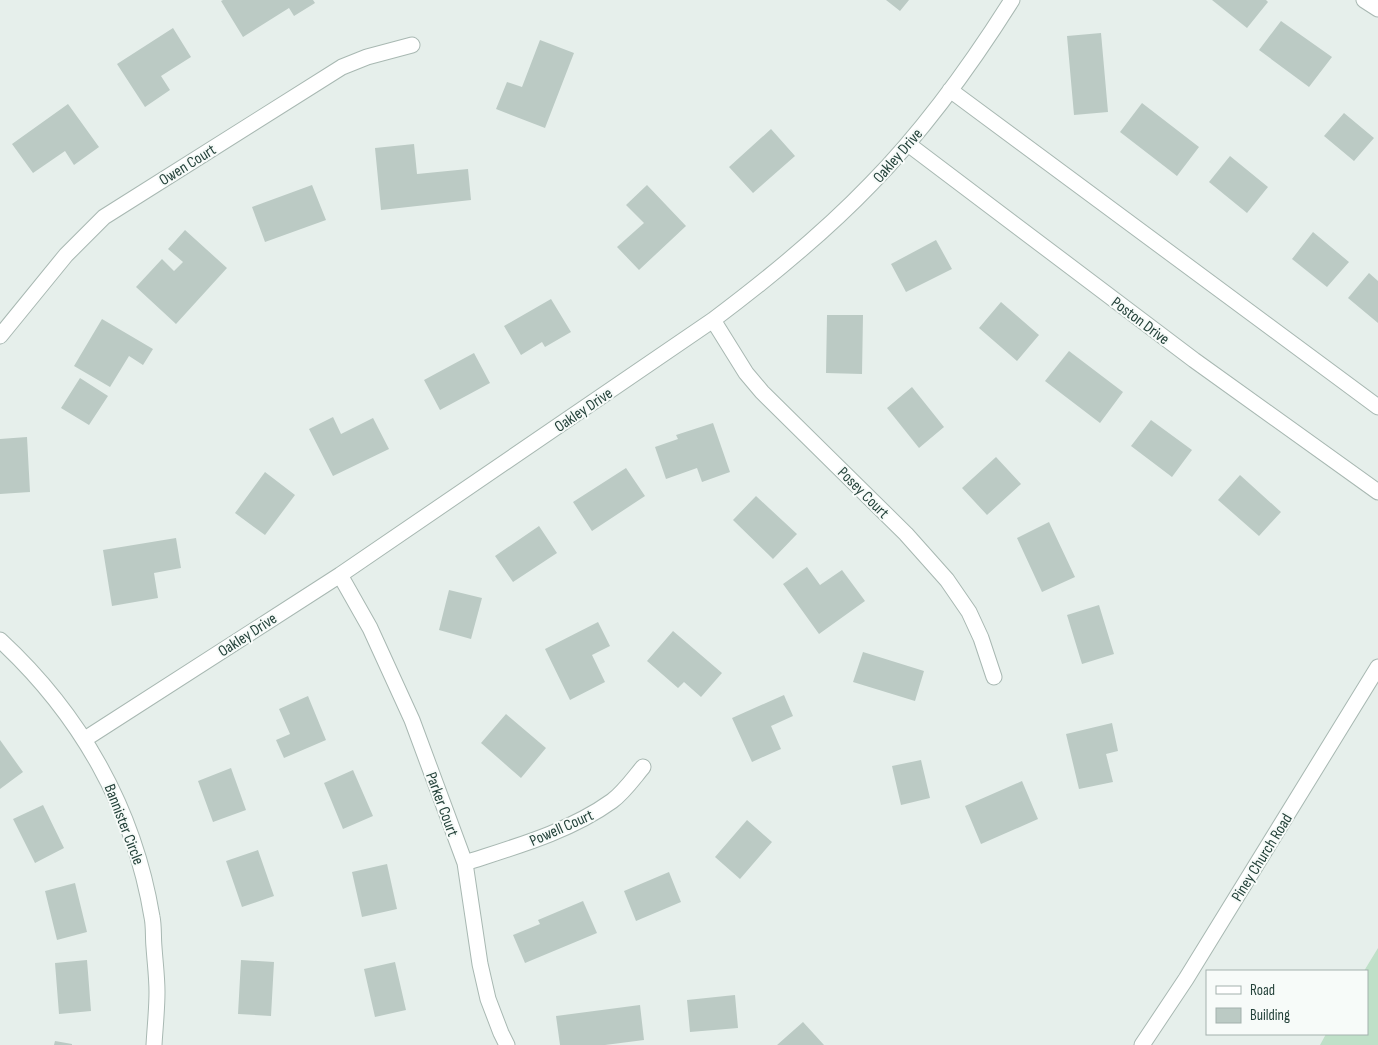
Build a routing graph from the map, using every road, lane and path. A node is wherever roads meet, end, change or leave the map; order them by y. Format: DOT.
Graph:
graph roads {
  1 [pos="1012,0"];
  2 [pos="1364,0"];
  3 [pos="1378,9"];
  4 [pos="412,45"];
  5 [pos="950,90"];
  6 [pos="908,144"];
  7 [pos="713,320"];
  8 [pos="0,336"];
  9 [pos="1378,407"];
  10 [pos="1378,492"];
  11 [pos="340,575"];
  12 [pos="0,640"];
  13 [pos="1378,667"];
  14 [pos="994,677"];
  15 [pos="85,739"];
  16 [pos="643,767"];
  17 [pos="464,863"];
  18 [pos="154,1045"];
  19 [pos="507,1045"];
  20 [pos="1142,1045"];
  1 -- 5 [label="street, Oakley Drive"];
  2 -- 3 [label="street"];
  4 -- 8 [label="street, Owen Court"];
  5 -- 6 [label="street, Oakley Drive"];
  5 -- 9 [label="street"];
  6 -- 7 [label="street, Oakley Drive"];
  6 -- 10 [label="street, Poston Drive"];
  7 -- 11 [label="street, Oakley Drive"];
  7 -- 14 [label="street, Posey Court"];
  11 -- 15 [label="street, Oakley Drive"];
  11 -- 17 [label="street, Parker Court"];
  12 -- 15 [label="street, Bannister Circle"];
  13 -- 20 [label="street, Piney Church Road"];
  15 -- 18 [label="street, Bannister Circle"];
  16 -- 17 [label="street, Powell Court"];
  17 -- 19 [label="street, Parker Court"];
}
